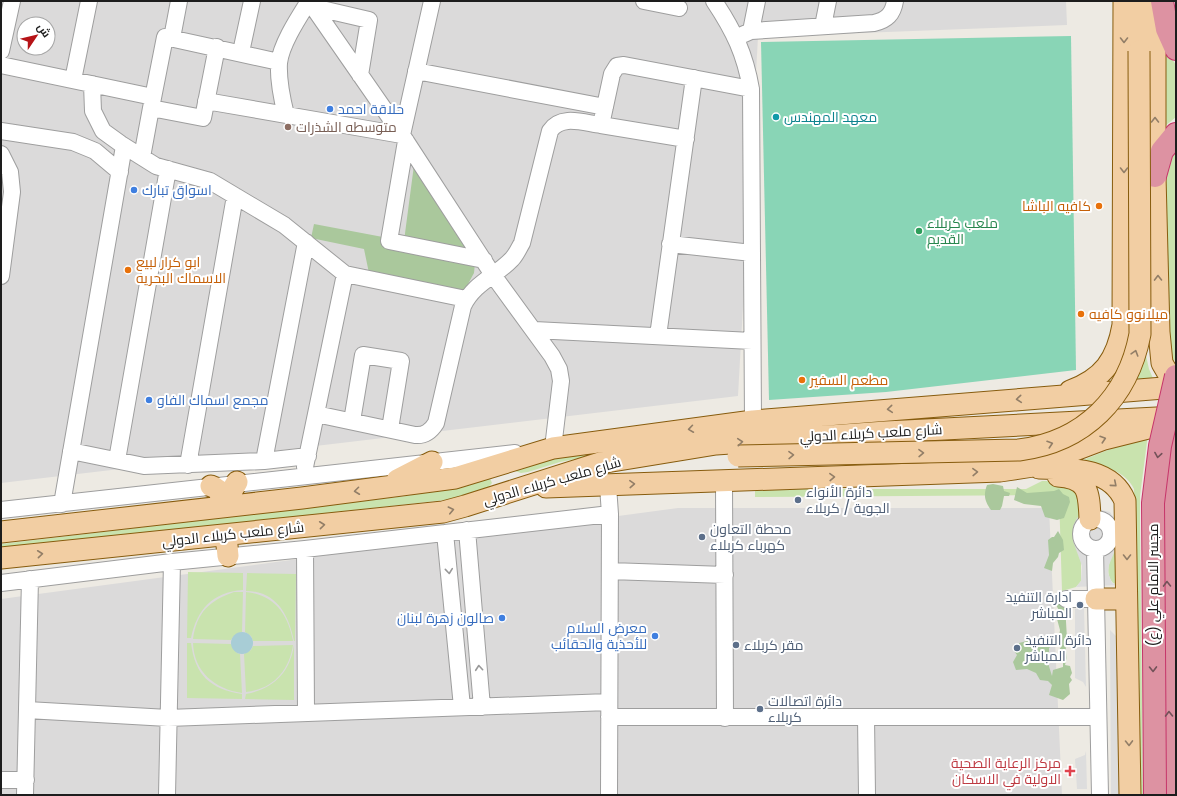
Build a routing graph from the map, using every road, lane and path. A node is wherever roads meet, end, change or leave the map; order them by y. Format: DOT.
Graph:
graph roads {
  1 [pos="12,1"];
  2 [pos="89,1"];
  3 [pos="179,1"];
  4 [pos="252,1"];
  5 [pos="432,1"];
  6 [pos="644,1"];
  7 [pos="714,1"];
  8 [pos="756,1"];
  9 [pos="828,1"];
  10 [pos="895,1"];
  11 [pos="1124,1"];
  12 [pos="1140,1"];
  13 [pos="1155,1"];
  14 [pos="1162,1"];
  15 [pos="310,3"];
  16 [pos="679,8"];
  17 [pos="823,26"];
  18 [pos="751,31"];
  19 [pos="736,37"];
  20 [pos="172,38"];
  21 [pos="217,48"];
  22 [pos="1176,49"];
  23 [pos="1,51"];
  24 [pos="241,52"];
  25 [pos="279,62"];
  26 [pos="1,65"];
  27 [pos="416,71"];
  28 [pos="360,75"];
  29 [pos="694,78"];
  30 [pos="73,80"];
  31 [pos="92,84"];
  32 [pos="751,90"];
  33 [pos="152,102"];
  34 [pos="206,102"];
  35 [pos="605,107"];
  36 [pos="286,115"];
  37 [pos="601,125"];
  38 [pos="1,132"];
  39 [pos="1172,137"];
  40 [pos="404,138"];
  41 [pos="686,139"];
  42 [pos="124,146"];
  43 [pos="1,154"];
  44 [pos="142,157"];
  45 [pos="168,169"];
  46 [pos="120,172"];
  47 [pos="1156,176"];
  48 [pos="235,196"];
  49 [pos="306,242"];
  50 [pos="670,244"];
  51 [pos="752,253"];
  52 [pos="484,260"];
  53 [pos="345,274"];
  54 [pos="493,274"];
  55 [pos="1,276"];
  56 [pos="1124,297"];
  57 [pos="466,299"];
  58 [pos="1158,302"];
  59 [pos="534,330"];
  60 [pos="658,336"];
  61 [pos="752,341"];
  62 [pos="1176,376"];
  63 [pos="1176,382"];
  64 [pos="1176,387"];
  65 [pos="1058,395"];
  66 [pos="316,414"];
  67 [pos="1176,417"];
  68 [pos="352,421"];
  69 [pos="753,421"];
  70 [pos="1176,422"];
  71 [pos="390,429"];
  72 [pos="1176,440"];
  73 [pos="553,448"];
  74 [pos="71,451"];
  75 [pos="308,456"];
  76 [pos="518,458"];
  77 [pos="117,460"];
  78 [pos="264,461"];
  79 [pos="614,461"];
  80 [pos="432,462"];
  81 [pos="188,465"];
  82 [pos="1022,468"];
  83 [pos="487,469"];
  84 [pos="1000,471"];
  85 [pos="303,476"];
  86 [pos="724,481"];
  87 [pos="237,482"];
  88 [pos="211,486"];
  89 [pos="608,486"];
  90 [pos="382,487"];
  91 [pos="523,488"];
  92 [pos="483,501"];
  93 [pos="62,504"];
  94 [pos="228,506"];
  95 [pos="1,510"];
  96 [pos="610,514"];
  97 [pos="1090,520"];
  98 [pos="467,530"];
  99 [pos="1,532"];
  100 [pos="445,533"];
  101 [pos="226,535"];
  102 [pos="305,549"];
  103 [pos="1095,549"];
  104 [pos="228,556"];
  105 [pos="1,558"];
  106 [pos="172,562"];
  107 [pos="610,571"];
  108 [pos="724,574"];
  109 [pos="30,579"];
  110 [pos="1,583"];
  111 [pos="1066,599"];
  112 [pos="1096,599"];
  113 [pos="1126,599"];
  114 [pos="482,706"];
  115 [pos="462,707"];
  116 [pos="27,710"];
  117 [pos="609,710"];
  118 [pos="306,713"];
  119 [pos="866,717"];
  120 [pos="1098,717"];
  121 [pos="168,718"];
  122 [pos="725,718"];
  123 [pos="1,780"];
  124 [pos="25,788"];
  125 [pos="166,795"];
  126 [pos="609,795"];
  127 [pos="866,795"];
  128 [pos="1100,795"];
  129 [pos="1130,795"];
  130 [pos="1155,795"];
  131 [pos="1170,795"];
  1 -- 23 [label="street"];
  2 -- 30 [label="street"];
  3 -- 20 [label="street"];
  4 -- 24 [label="street"];
  5 -- 27 [label="street"];
  6 -- 16 [label="street"];
  7 -- 19 [label="street"];
  8 -- 18 [label="street"];
  9 -- 17 [label="street"];
  10 -- 17 [label="street"];
  11 -- 56 [label="main road, one-way"];
  79 -- 12 [label="main road, one-way, bridge"];
  47 -- 13 [label="main road, one-way"];
  14 -- 22 [label="highway"];
  15 -- 25 [label="street"];
  15 -- 28 [label="street"];
  15 -- 28 [label="street"];
  17 -- 18 [label="street"];
  18 -- 19 [label="street"];
  19 -- 32 [label="street"];
  20 -- 21 [label="street"];
  20 -- 33 [label="street"];
  21 -- 24 [label="street"];
  21 -- 34 [label="street"];
  24 -- 25 [label="street"];
  25 -- 36 [label="street"];
  26 -- 30 [label="street"];
  27 -- 35 [label="street"];
  27 -- 40 [label="street"];
  28 -- 40 [label="street"];
  29 -- 32 [label="street"];
  29 -- 35 [label="street"];
  29 -- 41 [label="street"];
  30 -- 31 [label="street"];
  31 -- 33 [label="street"];
  31 -- 42 [label="street"];
  32 -- 51 [label="street"];
  33 -- 34 [label="street"];
  33 -- 44 [label="street"];
  34 -- 36 [label="street"];
  35 -- 37 [label="street"];
  36 -- 40 [label="street"];
  37 -- 41 [label="street"];
  37 -- 54 [label="street"];
  38 -- 46 [label="street"];
  39 -- 47 [label="highway"];
  40 -- 52 [label="street"];
  40 -- 52 [label="street"];
  41 -- 50 [label="street"];
  42 -- 44 [label="street"];
  42 -- 46 [label="street"];
  43 -- 55 [label="street"];
  44 -- 45 [label="street"];
  45 -- 48 [label="street"];
  45 -- 77 [label="street"];
  46 -- 74 [label="street"];
  58 -- 47 [label="main road, one-way"];
  48 -- 49 [label="street"];
  48 -- 81 [label="street"];
  49 -- 53 [label="street"];
  49 -- 78 [label="street"];
  50 -- 51 [label="street"];
  50 -- 60 [label="street"];
  51 -- 61 [label="street"];
  52 -- 54 [label="street"];
  53 -- 57 [label="street"];
  53 -- 66 [label="street"];
  54 -- 57 [label="street"];
  54 -- 59 [label="street"];
  56 -- 58 [label="main road"];
  56 -- 65 [label="main road"];
  57 -- 71 [label="street"];
  58 -- 63 [label="main road"];
  59 -- 60 [label="street"];
  59 -- 73 [label="street"];
  60 -- 61 [label="street"];
  61 -- 69 [label="street"];
  62 -- 130 [label="highway, مجسر الامام علي (ع), one-way, bridge"];
  64 -- 65 [label="main road, شارع ملعب كربلاء الدولي"];
  65 -- 69 [label="main road, شارع ملعب كربلاء الدولي, one-way"];
  66 -- 68 [label="street"];
  66 -- 75 [label="street"];
  79 -- 67 [label="main road, شارع ملعب كربلاء الدولي, one-way"];
  68 -- 71 [label="street"];
  68 -- 71 [label="street"];
  69 -- 73 [label="main road, شارع ملعب كربلاء الدولي, one-way"];
  82 -- 70 [label="main road, one-way"];
  131 -- 72 [label="highway, مجسر الامام علي (ع), one-way"];
  73 -- 76 [label="main road, شارع ملعب كربلاء الدولي"];
  73 -- 80 [label="street"];
  74 -- 77 [label="street"];
  74 -- 93 [label="street"];
  75 -- 78 [label="street"];
  75 -- 85 [label="street"];
  76 -- 83 [label="main road, شارع ملعب كربلاء الدولي"];
  76 -- 91 [label="main road"];
  77 -- 81 [label="street"];
  78 -- 81 [label="street"];
  79 -- 91 [label="main road, شارع ملعب كربلاء الدولي"];
  80 -- 85 [label="street"];
  80 -- 90 [label="main road"];
  82 -- 84 [label="main road"];
  82 -- 113 [label="main road, one-way"];
  83 -- 90 [label="main road, شارع ملعب كربلاء الدولي"];
  83 -- 92 [label="main road"];
  86 -- 84 [label="main road, one-way"];
  84 -- 97 [label="main road"];
  85 -- 87 [label="street"];
  89 -- 86 [label="main road, one-way"];
  86 -- 108 [label="street"];
  87 -- 88 [label="street"];
  87 -- 94 [label="main road"];
  88 -- 93 [label="street"];
  88 -- 94 [label="main road"];
  89 -- 91 [label="main road"];
  89 -- 96 [label="street"];
  90 -- 94 [label="main road, شارع ملعب كربلاء الدولي, one-way"];
  91 -- 92 [label="main road, شارع ملعب كربلاء الدولي"];
  101 -- 92 [label="main road, شارع ملعب كربلاء الدولي, one-way"];
  93 -- 95 [label="street"];
  94 -- 99 [label="main road, شارع ملعب كربلاء الدولي"];
  96 -- 98 [label="street"];
  96 -- 107 [label="street"];
  97 -- 103 [label="street"];
  97 -- 103 [label="street"];
  98 -- 100 [label="street"];
  114 -- 98 [label="street, one-way"];
  100 -- 102 [label="street"];
  100 -- 115 [label="street, one-way"];
  101 -- 104 [label="main road"];
  105 -- 101 [label="main road, شارع ملعب كربلاء الدولي, one-way"];
  102 -- 104 [label="street"];
  102 -- 118 [label="street"];
  103 -- 112 [label="street"];
  104 -- 106 [label="street"];
  106 -- 109 [label="street"];
  106 -- 121 [label="street"];
  107 -- 108 [label="street"];
  107 -- 117 [label="street"];
  108 -- 122 [label="street"];
  109 -- 110 [label="street"];
  109 -- 116 [label="street"];
  111 -- 112 [label="street"];
  112 -- 113 [label="main road"];
  112 -- 120 [label="street"];
  113 -- 129 [label="main road, one-way"];
  114 -- 115 [label="street"];
  114 -- 117 [label="street"];
  115 -- 118 [label="street"];
  116 -- 121 [label="street"];
  116 -- 124 [label="street"];
  117 -- 122 [label="street"];
  117 -- 126 [label="street"];
  118 -- 121 [label="street"];
  119 -- 120 [label="street"];
  119 -- 122 [label="street"];
  119 -- 127 [label="street"];
  120 -- 128 [label="street"];
  121 -- 125 [label="street"];
  123 -- 124 [label="street"];
}
